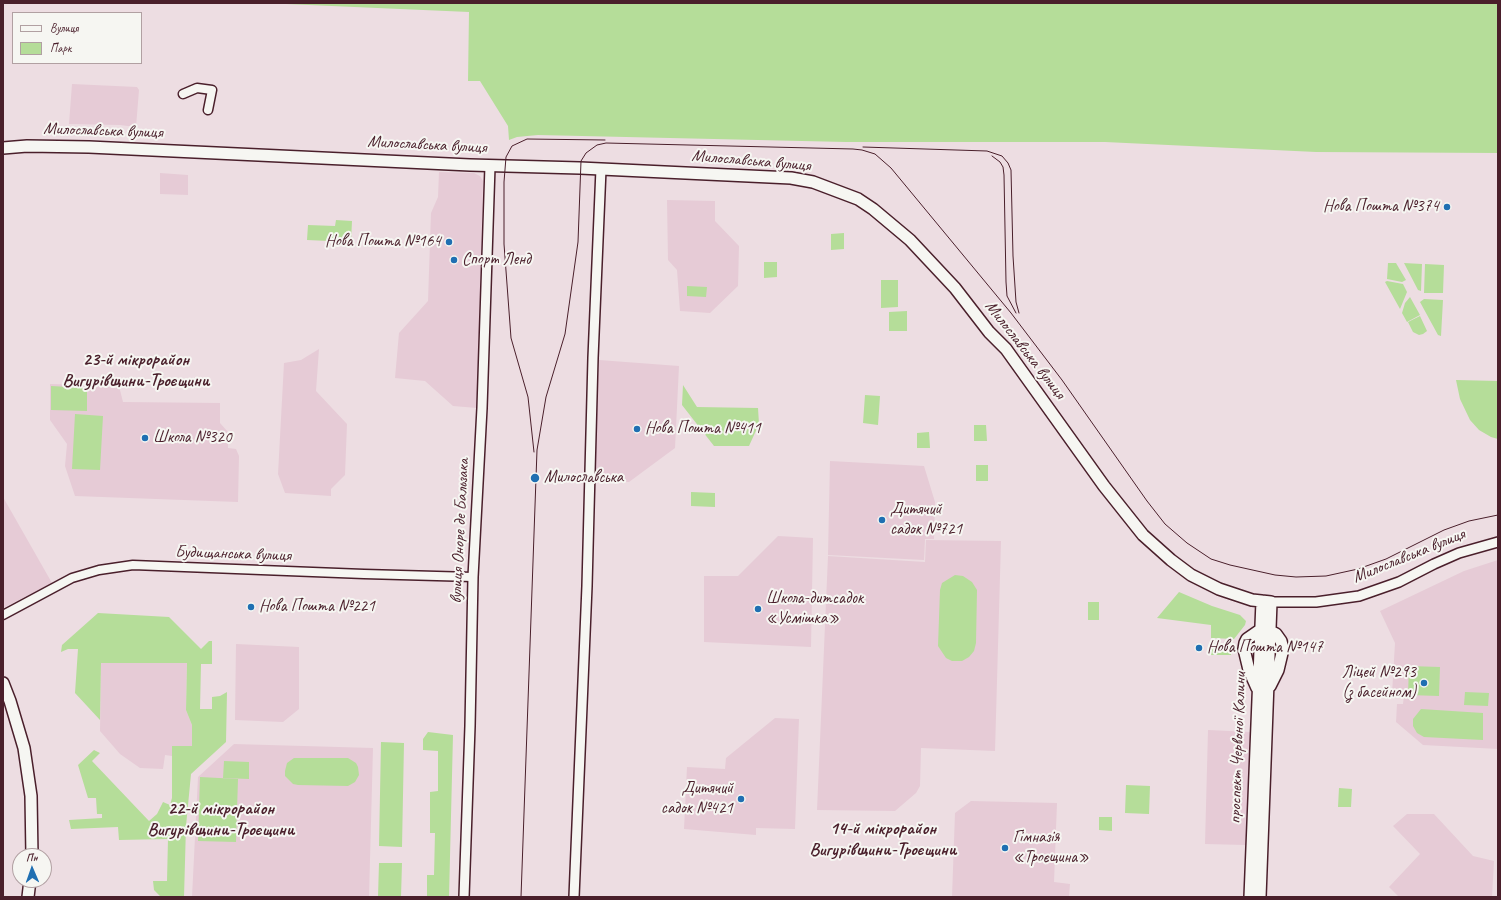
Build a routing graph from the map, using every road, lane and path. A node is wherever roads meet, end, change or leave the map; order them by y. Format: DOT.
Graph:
graph roads {
  1 [pos="183,94"];
  2 [pos="208,110"];
  3 [pos="3,148"];
  4 [pos="490,166"];
  5 [pos="601,169"];
  6 [pos="1498,542"];
  7 [pos="473,577"];
  8 [pos="1266,601"];
  9 [pos="3,615"];
  10 [pos="1265,631"];
  11 [pos="3,683"];
  12 [pos="1263,690"];
  13 [pos="32,848"];
  14 [pos="464,897"];
  15 [pos="574,897"];
  16 [pos="1250,897"];
  17 [pos="1260,897"];
  1 -- 2 [label="street"];
  3 -- 4 [label="main road, Милославська вулиця"];
  4 -- 5 [label="main road, Милославська вулиця"];
  4 -- 7 [label="street, вулиця Оноре де Бальзака"];
  5 -- 8 [label="main road, Милославська вулиця"];
  5 -- 15 [label="street"];
  6 -- 8 [label="street, Милославська вулиця"];
  7 -- 9 [label="street, Будищанська вулиця"];
  7 -- 14 [label="street, вулиця Оноре де Бальзака"];
  8 -- 10 [label="main road, проспект Червоної Калини"];
  10 -- 12 [label="main road, проспект Червоної Калини"];
  10 -- 12 [label="main road"];
  10 -- 12 [label="main road"];
  11 -- 13 [label="main road"];
  12 -- 16 [label="main road, проспект Червоної Калини"];
  12 -- 17 [label="main road, проспект Червоної Калини"];
}
